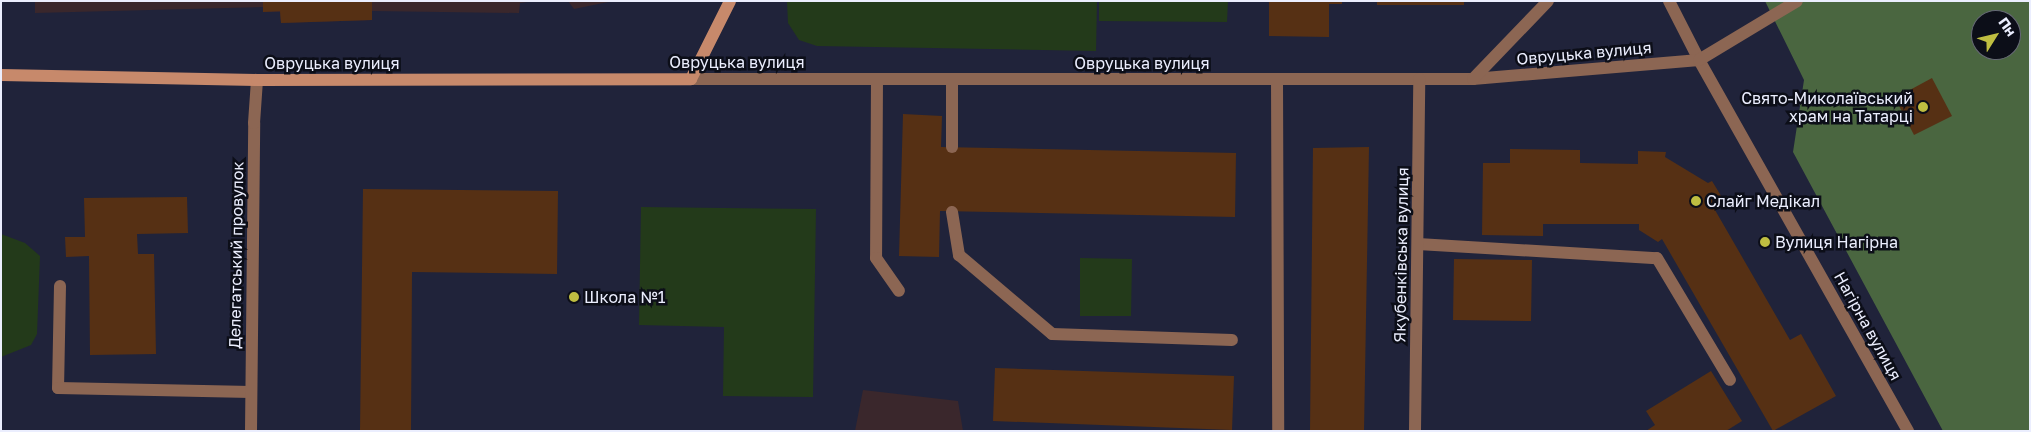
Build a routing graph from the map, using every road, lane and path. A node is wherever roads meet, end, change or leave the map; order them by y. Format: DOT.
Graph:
graph roads {
  1 [pos="730,1"];
  2 [pos="1548,1"];
  3 [pos="1669,1"];
  4 [pos="1797,1"];
  5 [pos="1699,60"];
  6 [pos="1,75"];
  7 [pos="691,79"];
  8 [pos="877,79"];
  9 [pos="952,79"];
  10 [pos="1277,79"];
  11 [pos="1419,79"];
  12 [pos="1473,79"];
  13 [pos="257,80"];
  14 [pos="952,147"];
  15 [pos="952,212"];
  16 [pos="1418,244"];
  17 [pos="60,286"];
  18 [pos="899,291"];
  19 [pos="1232,340"];
  20 [pos="1730,380"];
  21 [pos="251,392"];
  22 [pos="250,431"];
  23 [pos="1278,431"];
  24 [pos="1415,431"];
  25 [pos="1908,431"];
  1 -- 7 [label="street"];
  2 -- 12 [label="street, Овруцька вулиця"];
  3 -- 5 [label="street, Нагірна вулиця"];
  4 -- 5 [label="street"];
  5 -- 12 [label="street, Овруцька вулиця"];
  5 -- 25 [label="street, Нагірна вулиця"];
  6 -- 13 [label="street, Овруцька вулиця"];
  7 -- 8 [label="street, Овруцька вулиця"];
  7 -- 13 [label="street, Овруцька вулиця"];
  8 -- 9 [label="street, Овруцька вулиця"];
  8 -- 18 [label="street"];
  9 -- 10 [label="street, Овруцька вулиця"];
  9 -- 14 [label="street"];
  10 -- 11 [label="street, Овруцька вулиця"];
  10 -- 23 [label="street"];
  11 -- 12 [label="street, Овруцька вулиця"];
  11 -- 16 [label="street, Якубенківська вулиця"];
  13 -- 21 [label="street, Делегатський провулок"];
  15 -- 19 [label="street"];
  16 -- 20 [label="street"];
  16 -- 24 [label="street, Якубенківська вулиця"];
  17 -- 21 [label="street"];
  21 -- 22 [label="street, Делегатський провулок"];
}
